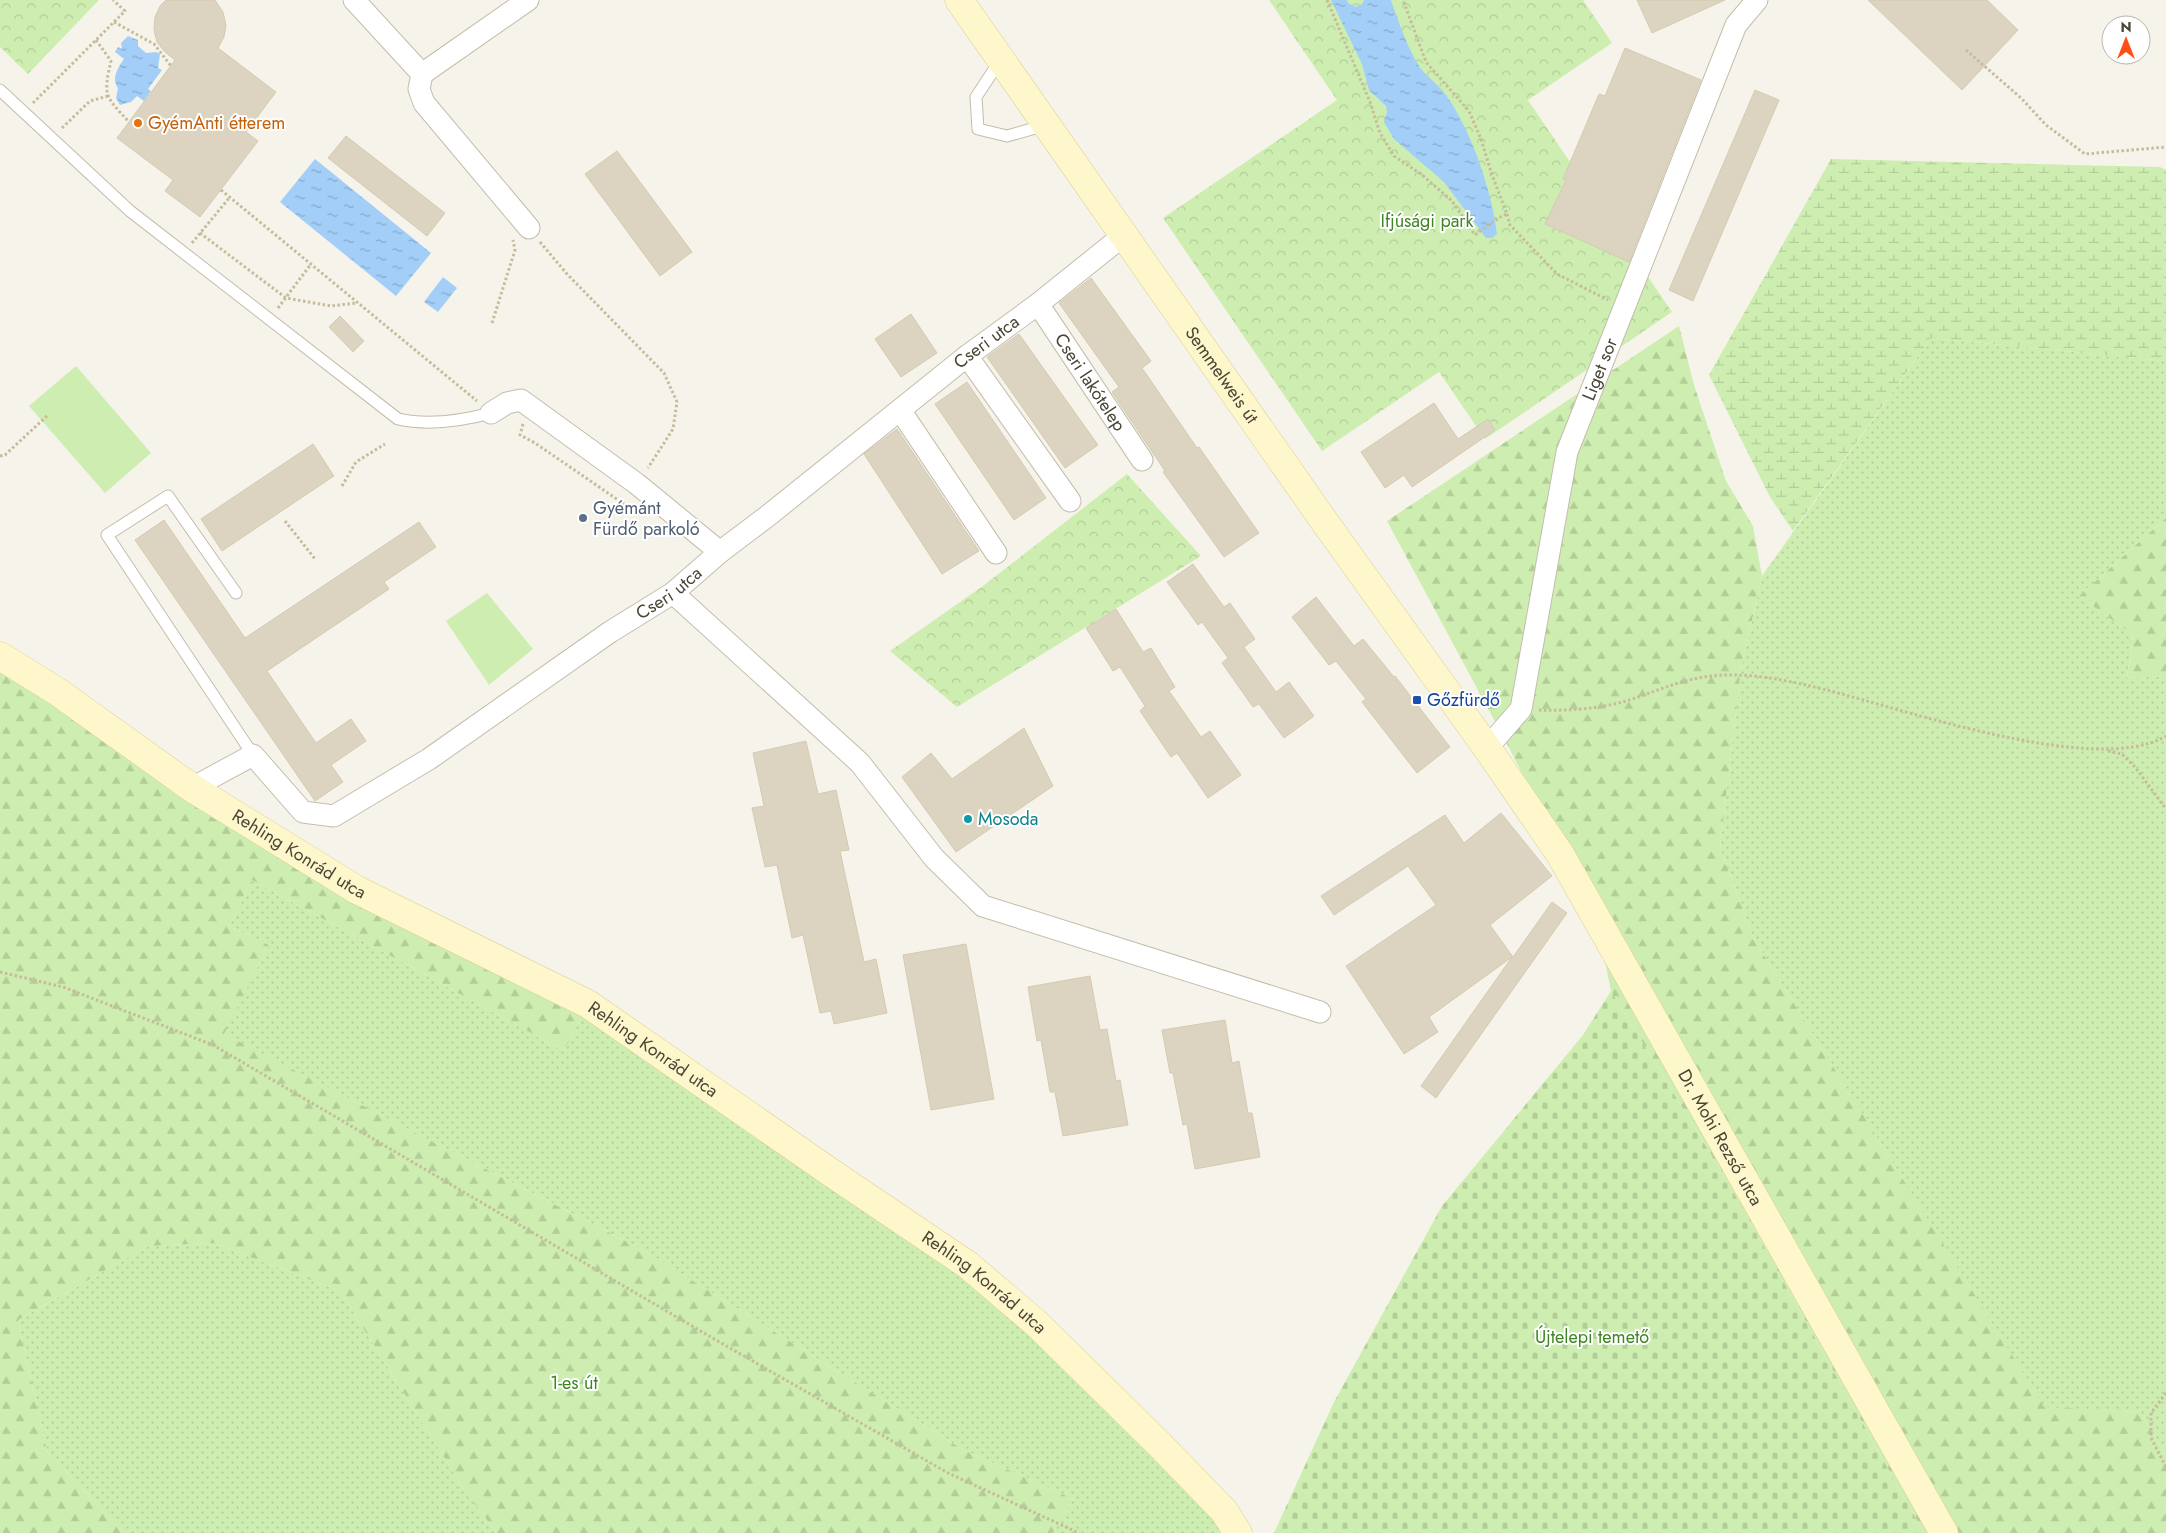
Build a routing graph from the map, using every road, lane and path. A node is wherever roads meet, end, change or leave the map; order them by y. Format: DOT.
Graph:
graph roads {
  1 [pos="113,0"];
  2 [pos="354,0"];
  3 [pos="528,0"];
  4 [pos="959,0"];
  5 [pos="984,0"];
  6 [pos="1327,0"];
  7 [pos="1403,0"];
  8 [pos="1757,0"];
  9 [pos="114,22"];
  10 [pos="96,40"];
  11 [pos="1966,50"];
  12 [pos="1000,59"];
  13 [pos="171,66"];
  14 [pos="422,74"];
  15 [pos="0,90"];
  16 [pos="108,96"];
  17 [pos="24,112"];
  18 [pos="129,122"];
  19 [pos="1046,124"];
  20 [pos="52,138"];
  21 [pos="2166,147"];
  22 [pos="221,190"];
  23 [pos="230,197"];
  24 [pos="1507,214"];
  25 [pos="520,230"];
  26 [pos="200,233"];
  27 [pos="1124,236"];
  28 [pos="184,252"];
  29 [pos="311,264"];
  30 [pos="286,298"];
  31 [pos="357,302"];
  32 [pos="1038,304"];
  33 [pos="1624,308"];
  34 [pos="269,319"];
  35 [pos="492,323"];
  36 [pos="967,356"];
  37 [pos="900,410"];
  38 [pos="491,413"];
  39 [pos="48,416"];
  40 [pos="385,444"];
  41 [pos="0,456"];
  42 [pos="1142,460"];
  43 [pos="636,484"];
  44 [pos="342,486"];
  45 [pos="1070,501"];
  46 [pos="646,518"];
  47 [pos="285,521"];
  48 [pos="720,552"];
  49 [pos="996,554"];
  50 [pos="315,559"];
  51 [pos="236,593"];
  52 [pos="673,593"];
  53 [pos="0,656"];
  54 [pos="1521,709"];
  55 [pos="2166,736"];
  56 [pos="1487,748"];
  57 [pos="2105,750"];
  58 [pos="253,755"];
  59 [pos="192,788"];
  60 [pos="2166,809"];
  61 [pos="0,972"];
  62 [pos="1320,1012"];
  63 [pos="2166,1393"];
  64 [pos="2166,1467"];
  65 [pos="1079,1533"];
  66 [pos="1238,1533"];
  67 [pos="1944,1533"];
  1 -- 9 [label="path"];
  2 -- 14 [label="street"];
  3 -- 14 [label="street"];
  4 -- 12 [label="street, Semmelweis út"];
  5 -- 12 [label="street"];
  6 -- 24 [label="path"];
  7 -- 24 [label="path"];
  8 -- 33 [label="street, Liget sor"];
  9 -- 10 [label="path"];
  9 -- 13 [label="path"];
  10 -- 16 [label="path"];
  10 -- 17 [label="path"];
  11 -- 21 [label="path"];
  12 -- 19 [label="street, Semmelweis út"];
  12 -- 19 [label="lane"];
  14 -- 25 [label="street"];
  15 -- 17 [label="lane"];
  16 -- 18 [label="path"];
  16 -- 20 [label="path"];
  17 -- 20 [label="lane"];
  19 -- 27 [label="street, Semmelweis út"];
  20 -- 28 [label="lane"];
  22 -- 23 [label="path"];
  23 -- 26 [label="path"];
  23 -- 29 [label="path"];
  24 -- 33 [label="path"];
  25 -- 35 [label="path"];
  25 -- 43 [label="path"];
  26 -- 28 [label="path"];
  26 -- 30 [label="path"];
  27 -- 32 [label="street, Cseri utca"];
  27 -- 56 [label="street, Semmelweis út"];
  28 -- 34 [label="lane"];
  29 -- 30 [label="path"];
  29 -- 31 [label="path"];
  30 -- 31 [label="path"];
  30 -- 34 [label="path"];
  31 -- 38 [label="path"];
  32 -- 36 [label="street, Cseri utca"];
  32 -- 42 [label="street, Cseri lakótelep"];
  33 -- 54 [label="street, Liget sor"];
  34 -- 38 [label="lane"];
  36 -- 37 [label="street, Cseri utca"];
  36 -- 45 [label="street"];
  37 -- 48 [label="street, Cseri utca"];
  37 -- 49 [label="street"];
  38 -- 43 [label="street"];
  38 -- 46 [label="path"];
  39 -- 41 [label="path"];
  40 -- 44 [label="path"];
  43 -- 48 [label="street"];
  47 -- 50 [label="path"];
  48 -- 52 [label="street, Cseri utca"];
  51 -- 58 [label="lane"];
  52 -- 58 [label="street, Cseri utca"];
  52 -- 62 [label="street"];
  53 -- 59 [label="street, Rehling Konrád utca"];
  54 -- 56 [label="street"];
  54 -- 57 [label="path"];
  55 -- 57 [label="path"];
  56 -- 67 [label="street, Dr. Mohi Rezső utca"];
  57 -- 60 [label="path"];
  58 -- 59 [label="street"];
  59 -- 66 [label="street, Rehling Konrád utca"];
  61 -- 65 [label="path"];
  63 -- 64 [label="path"];
}
